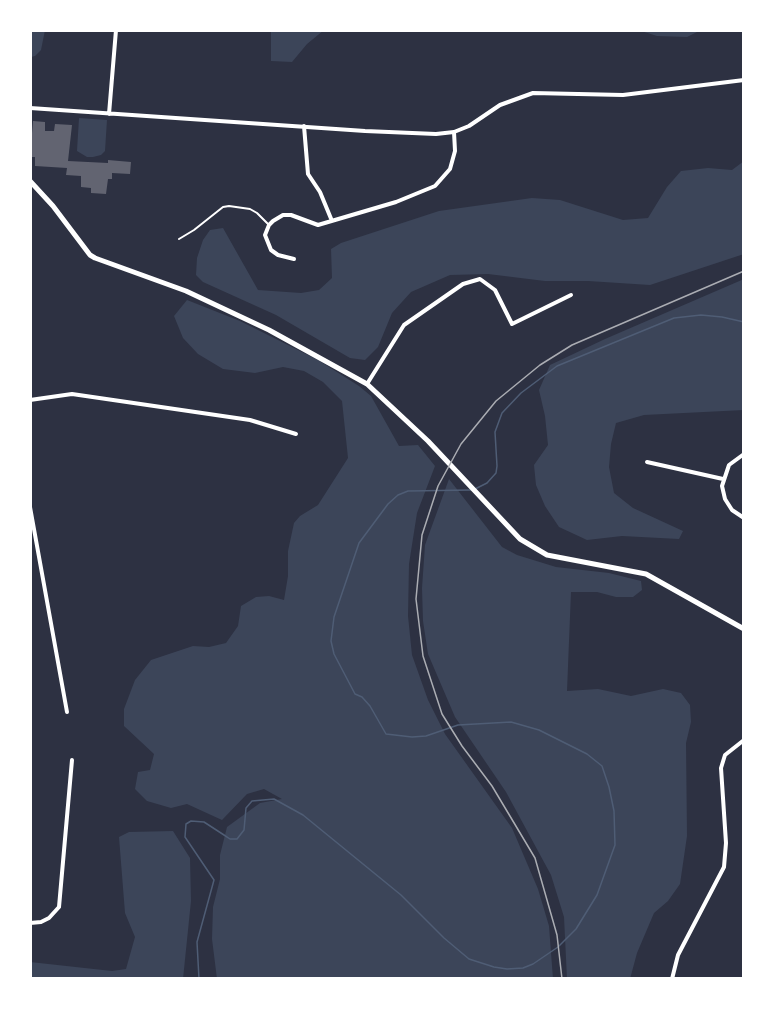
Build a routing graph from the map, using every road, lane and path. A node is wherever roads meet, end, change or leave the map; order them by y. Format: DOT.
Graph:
graph roads {
  1 [pos="116,30"];
  2 [pos="744,80"];
  3 [pos="30,108"];
  4 [pos="109,114"];
  5 [pos="304,126"];
  6 [pos="454,132"];
  7 [pos="30,181"];
  8 [pos="332,221"];
  9 [pos="269,225"];
  10 [pos="178,239"];
  11 [pos="294,259"];
  12 [pos="571,295"];
  13 [pos="367,384"];
  14 [pos="30,400"];
  15 [pos="296,434"];
  16 [pos="744,454"];
  17 [pos="648,462"];
  18 [pos="723,478"];
  19 [pos="30,507"];
  20 [pos="744,518"];
  21 [pos="38,551"];
  22 [pos="30,552"];
  23 [pos="744,629"];
  24 [pos="67,712"];
  25 [pos="744,740"];
  26 [pos="72,760"];
  27 [pos="30,923"];
  28 [pos="672,979"];
  1 -- 4 [label="street"];
  2 -- 6 [label="street"];
  3 -- 4 [label="street"];
  4 -- 5 [label="street"];
  5 -- 6 [label="street"];
  5 -- 8 [label="street"];
  6 -- 8 [label="street"];
  7 -- 13 [label="main road"];
  8 -- 9 [label="street"];
  9 -- 10 [label="lane"];
  9 -- 11 [label="street"];
  12 -- 13 [label="street"];
  13 -- 23 [label="main road"];
  14 -- 15 [label="street"];
  16 -- 18 [label="street"];
  17 -- 18 [label="street"];
  18 -- 20 [label="street"];
  19 -- 21 [label="street"];
  21 -- 22 [label="street"];
  21 -- 24 [label="street"];
  25 -- 28 [label="street"];
  26 -- 27 [label="street"];
}
